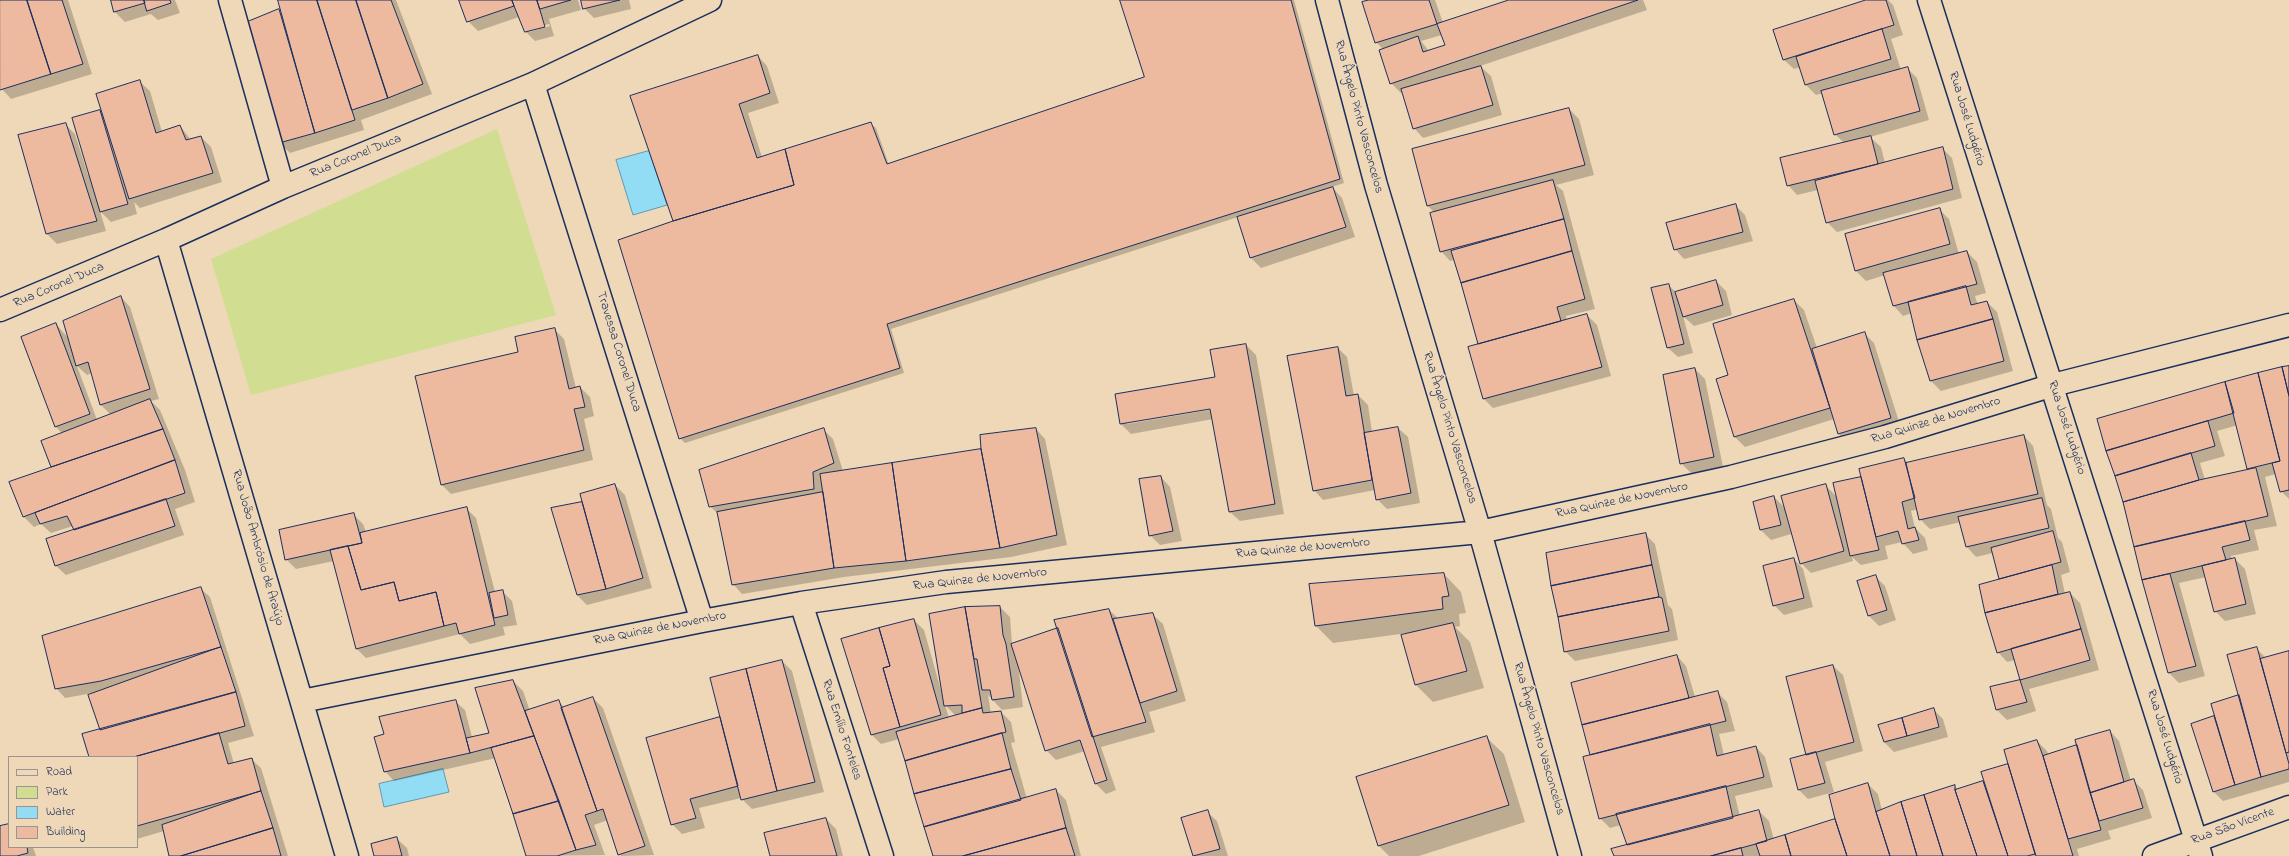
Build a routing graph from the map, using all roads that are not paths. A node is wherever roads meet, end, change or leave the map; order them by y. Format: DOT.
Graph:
graph roads {
  1 [pos="230,0"];
  2 [pos="710,0"];
  3 [pos="1326,0"];
  4 [pos="1929,0"];
  5 [pos="533,84"];
  6 [pos="283,187"];
  7 [pos="166,240"];
  8 [pos="0,310"];
  9 [pos="2289,325"];
  10 [pos="2053,385"];
  11 [pos="1480,532"];
  12 [pos="801,603"];
  13 [pos="702,620"];
  14 [pos="302,702"];
  15 [pos="2289,807"];
  16 [pos="2199,848"];
  17 [pos="347,856"];
  18 [pos="882,856"];
  19 [pos="1570,856"];
  20 [pos="2154,856"];
  1 -- 6 [label="street"];
  2 -- 5 [label="street, Rua Coronel Duca"];
  3 -- 11 [label="street, Rua Ângelo Pinto Vasconcelos"];
  4 -- 10 [label="street, Rua José Ludgério"];
  5 -- 6 [label="street, Rua Coronel Duca"];
  5 -- 13 [label="street, Travessa Coronel Duca"];
  6 -- 7 [label="street, Rua Coronel Duca"];
  7 -- 8 [label="street, Rua Coronel Duca"];
  7 -- 14 [label="street, Rua João Ambrósio de Araújo"];
  9 -- 10 [label="street, Rua Quinze de Novembro"];
  10 -- 11 [label="street, Rua Quinze de Novembro"];
  10 -- 16 [label="street, Rua José Ludgério"];
  11 -- 12 [label="street, Rua Quinze de Novembro"];
  11 -- 19 [label="street, Rua Ângelo Pinto Vasconcelos"];
  12 -- 13 [label="street, Rua Quinze de Novembro"];
  12 -- 18 [label="street, Rua Emílio Fonteles"];
  13 -- 14 [label="street, Rua Quinze de Novembro"];
  14 -- 17 [label="street, Rua João Ambrósio de Araújo"];
  15 -- 16 [label="street, Rua São Vicente"];
  16 -- 20 [label="street, Rua São Vicente"];
}
